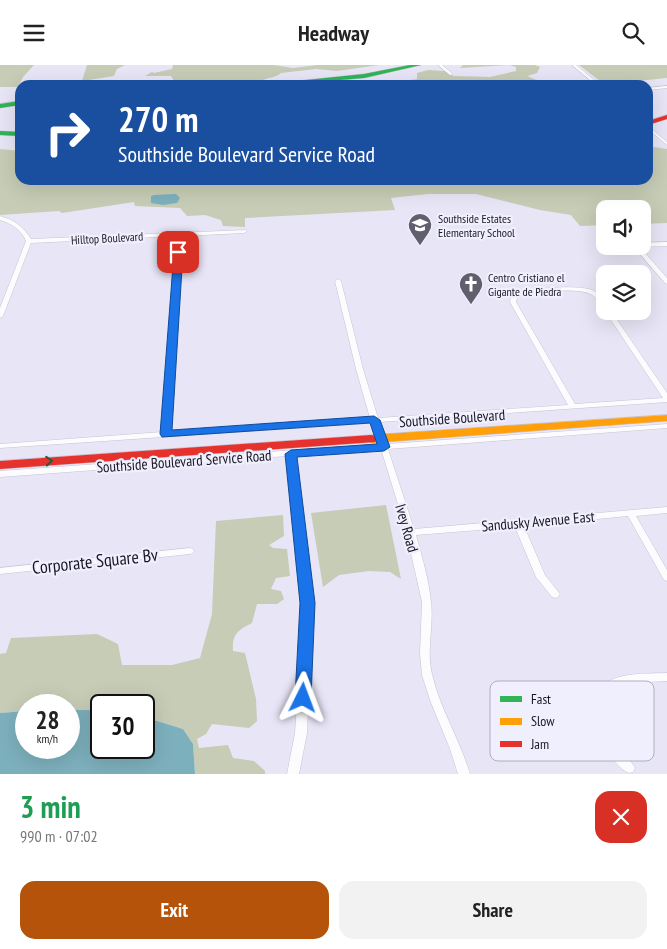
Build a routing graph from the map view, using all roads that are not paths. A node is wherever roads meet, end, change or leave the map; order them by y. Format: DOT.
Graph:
graph roads {
  1 [pos="418,65"];
  2 [pos="440,65"];
  3 [pos="574,65"];
  4 [pos="451,75"];
  5 [pos="318,80"];
  6 [pos="592,80"];
  7 [pos="667,87"];
  8 [pos="653,88"];
  9 [pos="658,88"];
  10 [pos="667,94"];
  11 [pos="15,104"];
  12 [pos="0,105"];
  13 [pos="667,117"];
  14 [pos="653,121"];
  15 [pos="653,131"];
  16 [pos="0,133"];
  17 [pos="15,133"];
  18 [pos="667,143"];
  19 [pos="0,218"];
  20 [pos="244,231"];
  21 [pos="180,234"];
  22 [pos="29,241"];
  23 [pos="667,244"];
  24 [pos="651,245"];
  25 [pos="644,255"];
  26 [pos="338,281"];
  27 [pos="667,282"];
  28 [pos="10,289"];
  29 [pos="0,293"];
  30 [pos="596,296"];
  31 [pos="0,316"];
  32 [pos="614,320"];
  33 [pos="667,399"];
  34 [pos="572,406"];
  35 [pos="667,408"];
  36 [pos="667,417"];
  37 [pos="667,427"];
  38 [pos="379,433"];
  39 [pos="166,434"];
  40 [pos="0,446"];
  41 [pos="291,454"];
  42 [pos="0,455"];
  43 [pos="0,465"];
  44 [pos="0,475"];
  45 [pos="667,510"];
  46 [pos="630,513"];
  47 [pos="518,523"];
  48 [pos="409,533"];
  49 [pos="190,551"];
  50 [pos="0,571"];
  51 [pos="667,578"];
  52 [pos="555,594"];
  53 [pos="667,677"];
  54 [pos="633,681"];
  55 [pos="622,761"];
  56 [pos="629,768"];
  57 [pos="293,774"];
  58 [pos="464,774"];
  1 -- 5 [label="main road"];
  2 -- 4 [label="street"];
  3 -- 6 [label="street"];
  7 -- 9 [label="street"];
  8 -- 9 [label="street"];
  9 -- 10 [label="street"];
  11 -- 12 [label="main road"];
  13 -- 14 [label="main road"];
  15 -- 18 [label="street"];
  16 -- 17 [label="main road"];
  19 -- 22 [label="street"];
  20 -- 21 [label="street, Hilltop Boulevard"];
  21 -- 22 [label="street, Hilltop Boulevard"];
  21 -- 39 [label="street"];
  22 -- 28 [label="street"];
  23 -- 24 [label="street"];
  25 -- 27 [label="street"];
  26 -- 38 [label="street, Ivey Road"];
  28 -- 29 [label="street"];
  28 -- 31 [label="street"];
  30 -- 34 [label="street"];
  32 -- 33 [label="street"];
  33 -- 34 [label="street, Southside Boulevard Service Road"];
  34 -- 38 [label="street, Southside Boulevard Service Road"];
  35 -- 38 [label="main road, Southside Boulevard"];
  36 -- 38 [label="main road, Southside Boulevard"];
  37 -- 38 [label="street, Southside Boulevard Service Road"];
  38 -- 39 [label="street, Southside Boulevard Service Road"];
  38 -- 41 [label="street, Southside Boulevard Service Road"];
  38 -- 42 [label="main road, Southside Boulevard"];
  43 -- 38 [label="main road, Southside Boulevard, one-way"];
  38 -- 48 [label="street, Ivey Road"];
  39 -- 40 [label="street, Southside Boulevard Service Road"];
  41 -- 44 [label="street, Southside Boulevard Service Road"];
  41 -- 57 [label="street"];
  45 -- 46 [label="street, Sandusky Avenue East"];
  46 -- 47 [label="street, Sandusky Avenue East"];
  46 -- 51 [label="street"];
  47 -- 48 [label="street, Sandusky Avenue East"];
  47 -- 52 [label="street"];
  48 -- 58 [label="street, Ivey Road"];
  49 -- 50 [label="street, Corporate Square Bv"];
  53 -- 54 [label="street"];
  55 -- 56 [label="street"];
}
